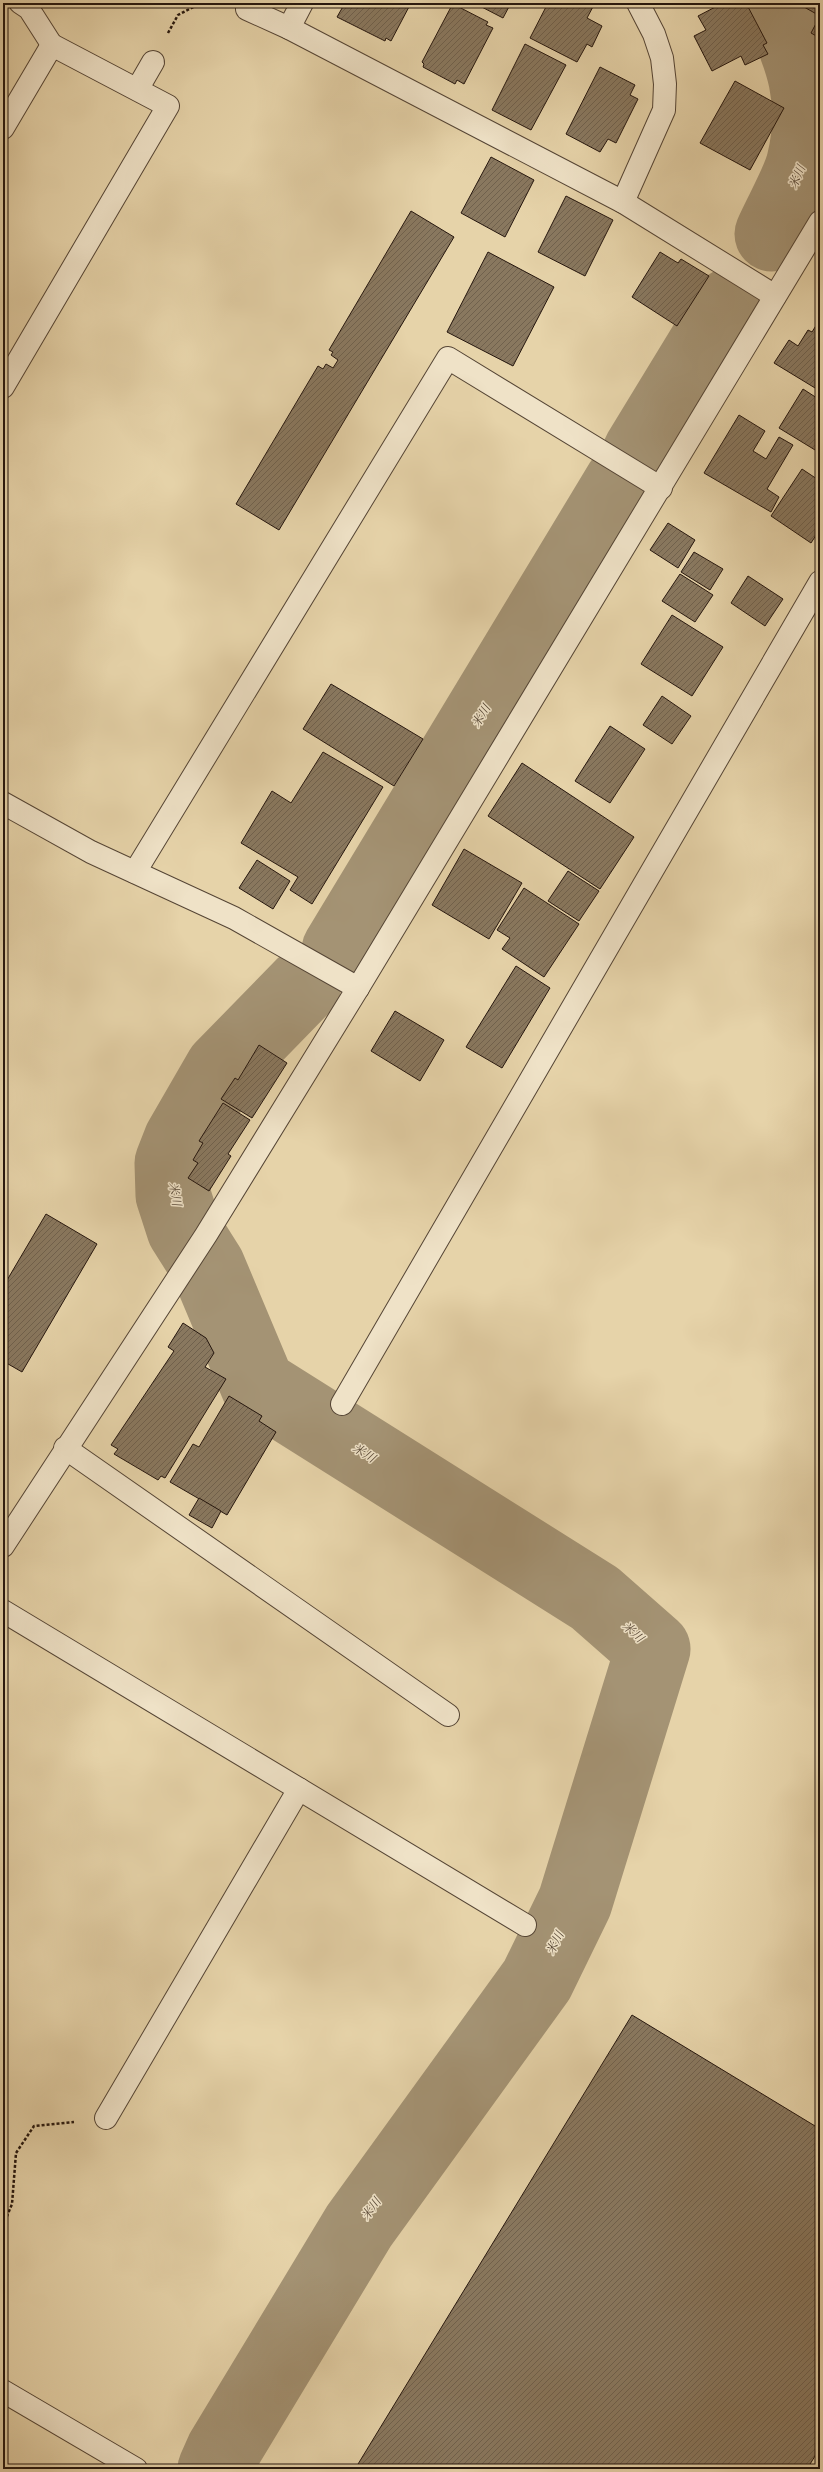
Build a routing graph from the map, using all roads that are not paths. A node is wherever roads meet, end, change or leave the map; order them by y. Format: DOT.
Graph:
graph roads {
  1 [pos="20,3"];
  2 [pos="302,3"];
  3 [pos="638,3"];
  4 [pos="247,9"];
  5 [pos="289,28"];
  6 [pos="52,45"];
  7 [pos="153,62"];
  8 [pos="138,88"];
  9 [pos="3,128"];
  10 [pos="623,202"];
  11 [pos="820,222"];
  12 [pos="775,296"];
  13 [pos="3,387"];
  14 [pos="661,488"];
  15 [pos="820,582"];
  16 [pos="3,803"];
  17 [pos="135,872"];
  18 [pos="358,988"];
  19 [pos="342,1404"];
  20 [pos="65,1448"];
  21 [pos="3,1546"];
  22 [pos="3,1611"];
  23 [pos="448,1715"];
  24 [pos="299,1790"];
  25 [pos="525,1925"];
  26 [pos="106,2118"];
  27 [pos="3,2391"];
  28 [pos="136,2469"];
  1 -- 6 [label="lane"];
  2 -- 5 [label="street"];
  3 -- 10 [label="street"];
  4 -- 5 [label="street"];
  5 -- 10 [label="street"];
  6 -- 8 [label="street"];
  6 -- 9 [label="street"];
  7 -- 8 [label="street"];
  8 -- 13 [label="street"];
  10 -- 12 [label="street"];
  11 -- 12 [label="street"];
  12 -- 14 [label="street"];
  14 -- 17 [label="street"];
  14 -- 18 [label="street"];
  15 -- 19 [label="street"];
  16 -- 17 [label="street"];
  17 -- 18 [label="street"];
  18 -- 20 [label="street"];
  20 -- 21 [label="street"];
  20 -- 23 [label="street"];
  22 -- 24 [label="street"];
  24 -- 25 [label="street"];
  24 -- 26 [label="street"];
  27 -- 28 [label="street"];
}
